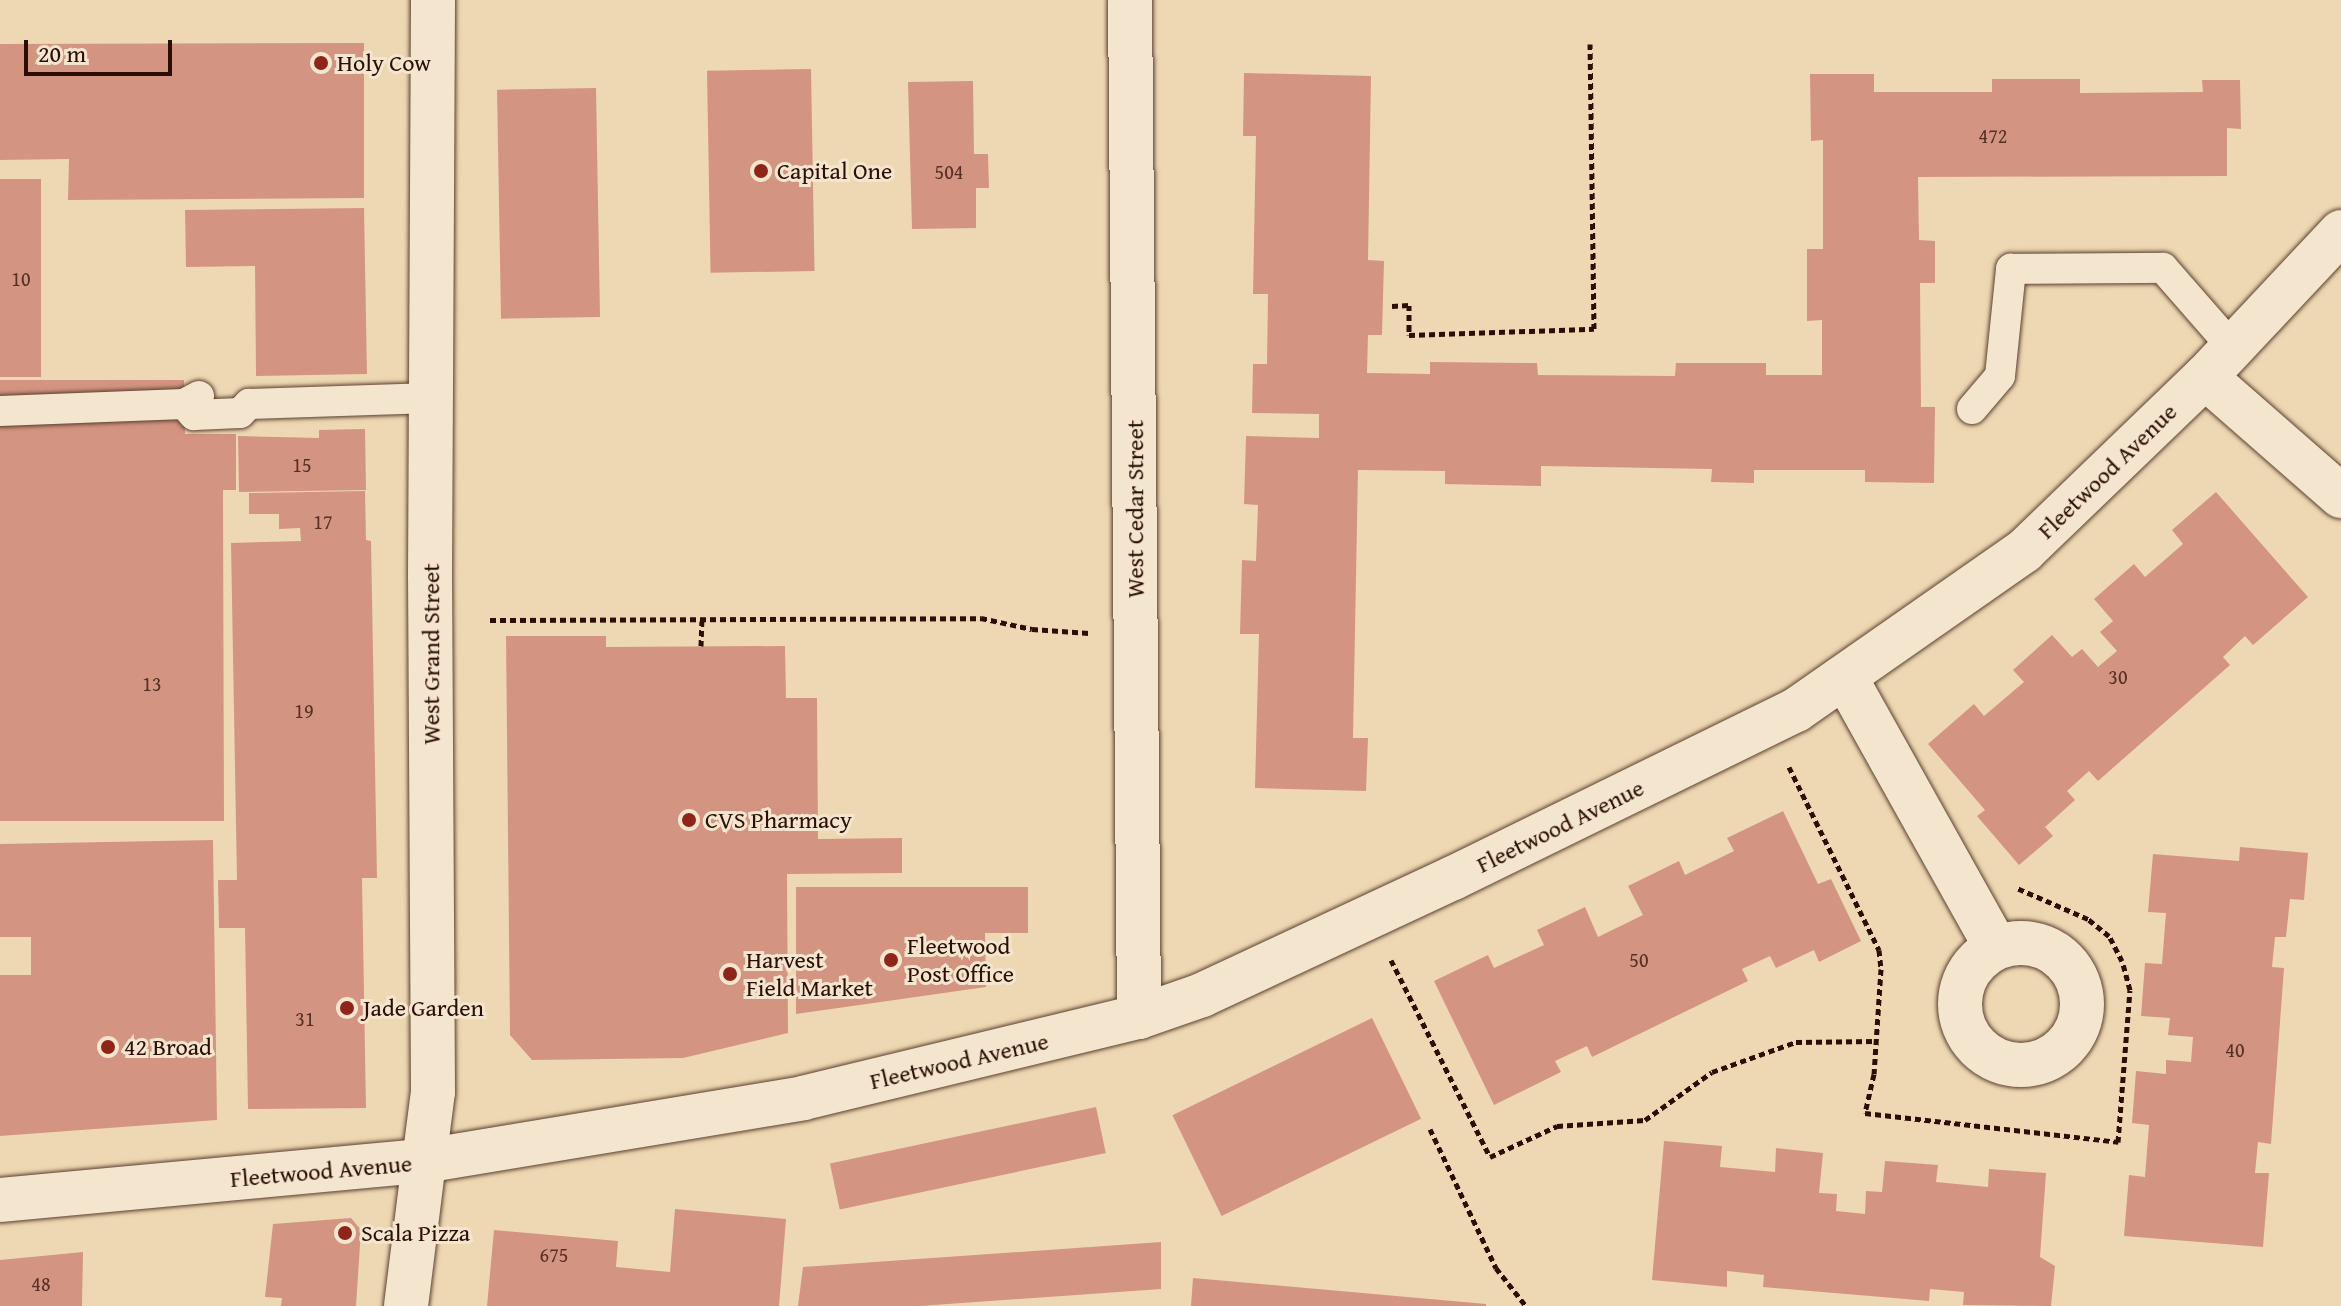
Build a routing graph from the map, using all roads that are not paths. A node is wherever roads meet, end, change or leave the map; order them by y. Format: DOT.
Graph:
graph roads {
  1 [pos="433,0"];
  2 [pos="1130,0"];
  3 [pos="2341,232"];
  4 [pos="2219,362"];
  5 [pos="432,398"];
  6 [pos="1972,409"];
  7 [pos="0,411"];
  8 [pos="2341,496"];
  9 [pos="1845,677"];
  10 [pos="1996,947"];
  11 [pos="1139,1017"];
  12 [pos="424,1161"];
  13 [pos="0,1200"];
  14 [pos="406,1306"];
  1 -- 5 [label="street, West Grand Street"];
  2 -- 11 [label="street, West Cedar Street"];
  3 -- 4 [label="street, Fleetwood Avenue"];
  4 -- 6 [label="lane"];
  4 -- 8 [label="street"];
  4 -- 9 [label="street, Fleetwood Avenue"];
  5 -- 7 [label="lane"];
  5 -- 12 [label="street, West Grand Street"];
  9 -- 10 [label="street"];
  9 -- 11 [label="street, Fleetwood Avenue"];
  11 -- 12 [label="street, Fleetwood Avenue"];
  12 -- 13 [label="street, Fleetwood Avenue"];
  12 -- 14 [label="street, West Grand Street"];
}
